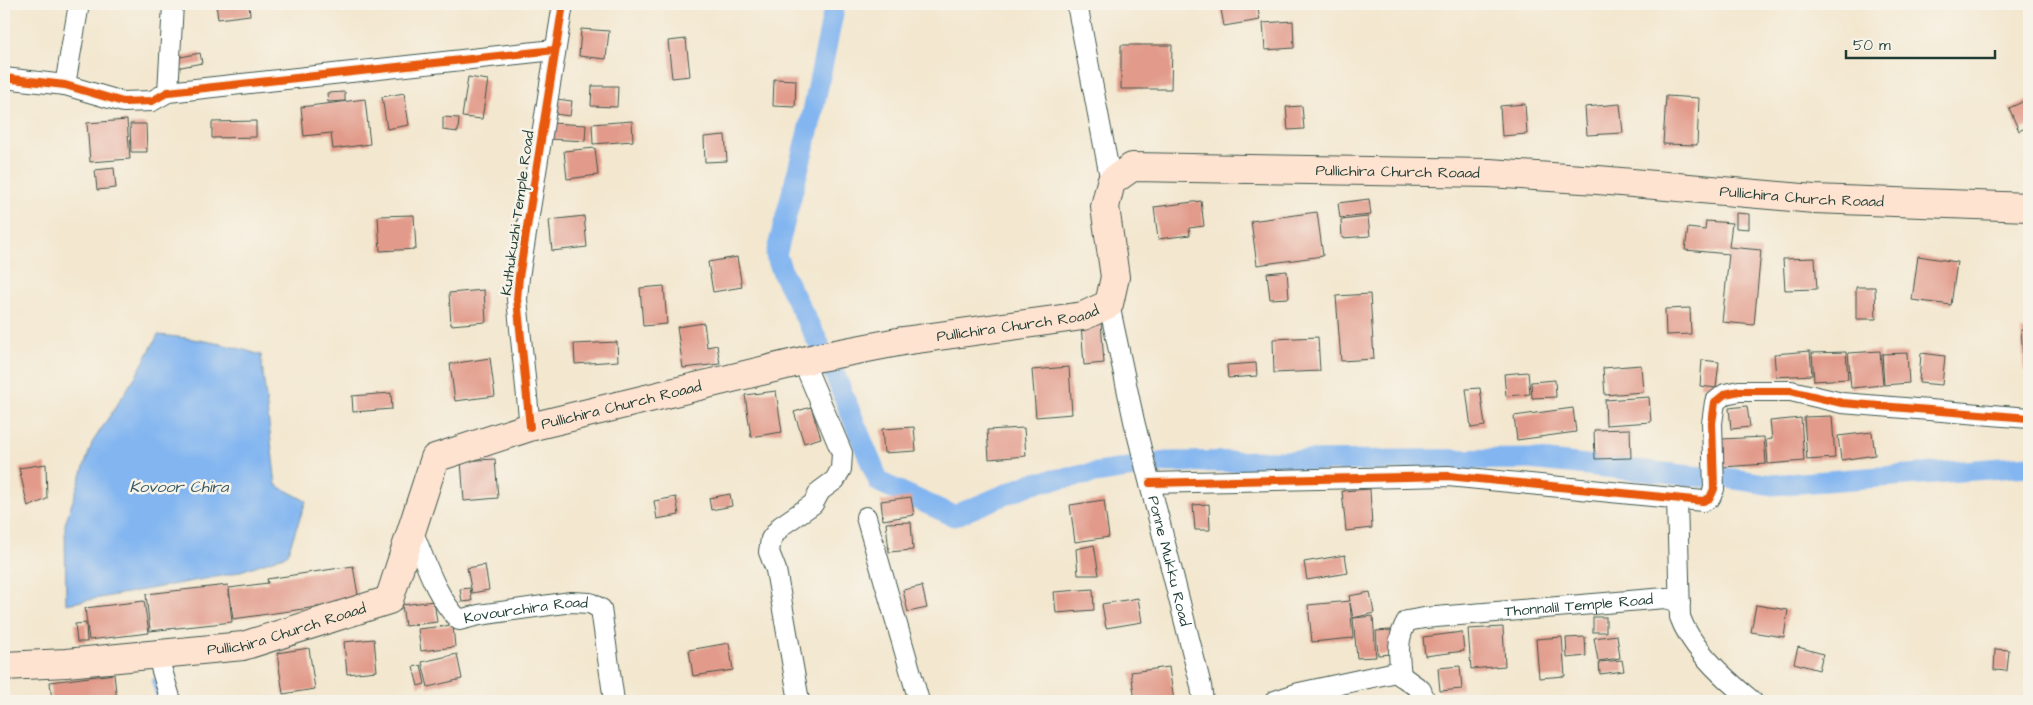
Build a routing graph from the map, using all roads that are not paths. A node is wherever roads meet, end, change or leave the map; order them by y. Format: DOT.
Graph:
graph roads {
  1 [pos="79,4"];
  2 [pos="173,4"];
  3 [pos="563,4"];
  4 [pos="1077,4"];
  5 [pos="554,50"];
  6 [pos="4,78"];
  7 [pos="65,85"];
  8 [pos="168,92"];
  9 [pos="1111,182"];
  10 [pos="2029,207"];
  11 [pos="1109,304"];
  12 [pos="803,361"];
  13 [pos="2029,418"];
  14 [pos="530,427"];
  15 [pos="1150,483"];
  16 [pos="1677,498"];
  17 [pos="866,517"];
  18 [pos="412,530"];
  19 [pos="1680,602"];
  20 [pos="157,654"];
  21 [pos="4,666"];
  22 [pos="1398,674"];
  23 [pos="171,701"];
  24 [pos="614,701"];
  25 [pos="799,701"];
  26 [pos="919,701"];
  27 [pos="1203,701"];
  28 [pos="1275,701"];
  29 [pos="1425,701"];
  30 [pos="1752,701"];
  1 -- 7 [label="street"];
  2 -- 8 [label="street"];
  3 -- 5 [label="street, Kuthukuzhi Temple Road"];
  4 -- 9 [label="street"];
  5 -- 8 [label="street"];
  5 -- 14 [label="street, Kuthukuzhi Temple Road"];
  6 -- 7 [label="street"];
  7 -- 8 [label="street"];
  9 -- 10 [label="main road, Pullichira Church Roaad"];
  9 -- 11 [label="main road, Pullichira Church Roaad"];
  11 -- 12 [label="main road, Pullichira Church Roaad"];
  11 -- 15 [label="street, Ponne Mukku Road"];
  12 -- 14 [label="main road, Pullichira Church Roaad"];
  12 -- 25 [label="street"];
  13 -- 16 [label="street"];
  14 -- 18 [label="main road, Pullichira Church Roaad"];
  15 -- 16 [label="street"];
  15 -- 27 [label="street, Ponne Mukku Road"];
  16 -- 19 [label="street"];
  17 -- 26 [label="street"];
  18 -- 20 [label="main road, Pullichira Church Roaad"];
  18 -- 24 [label="street, Kovourchira Road"];
  19 -- 22 [label="street, Thonnalil Temple Road"];
  19 -- 30 [label="street"];
  20 -- 21 [label="main road, Pullichira Church Roaad"];
  20 -- 23 [label="street"];
  22 -- 28 [label="street"];
  22 -- 29 [label="street"];
}
